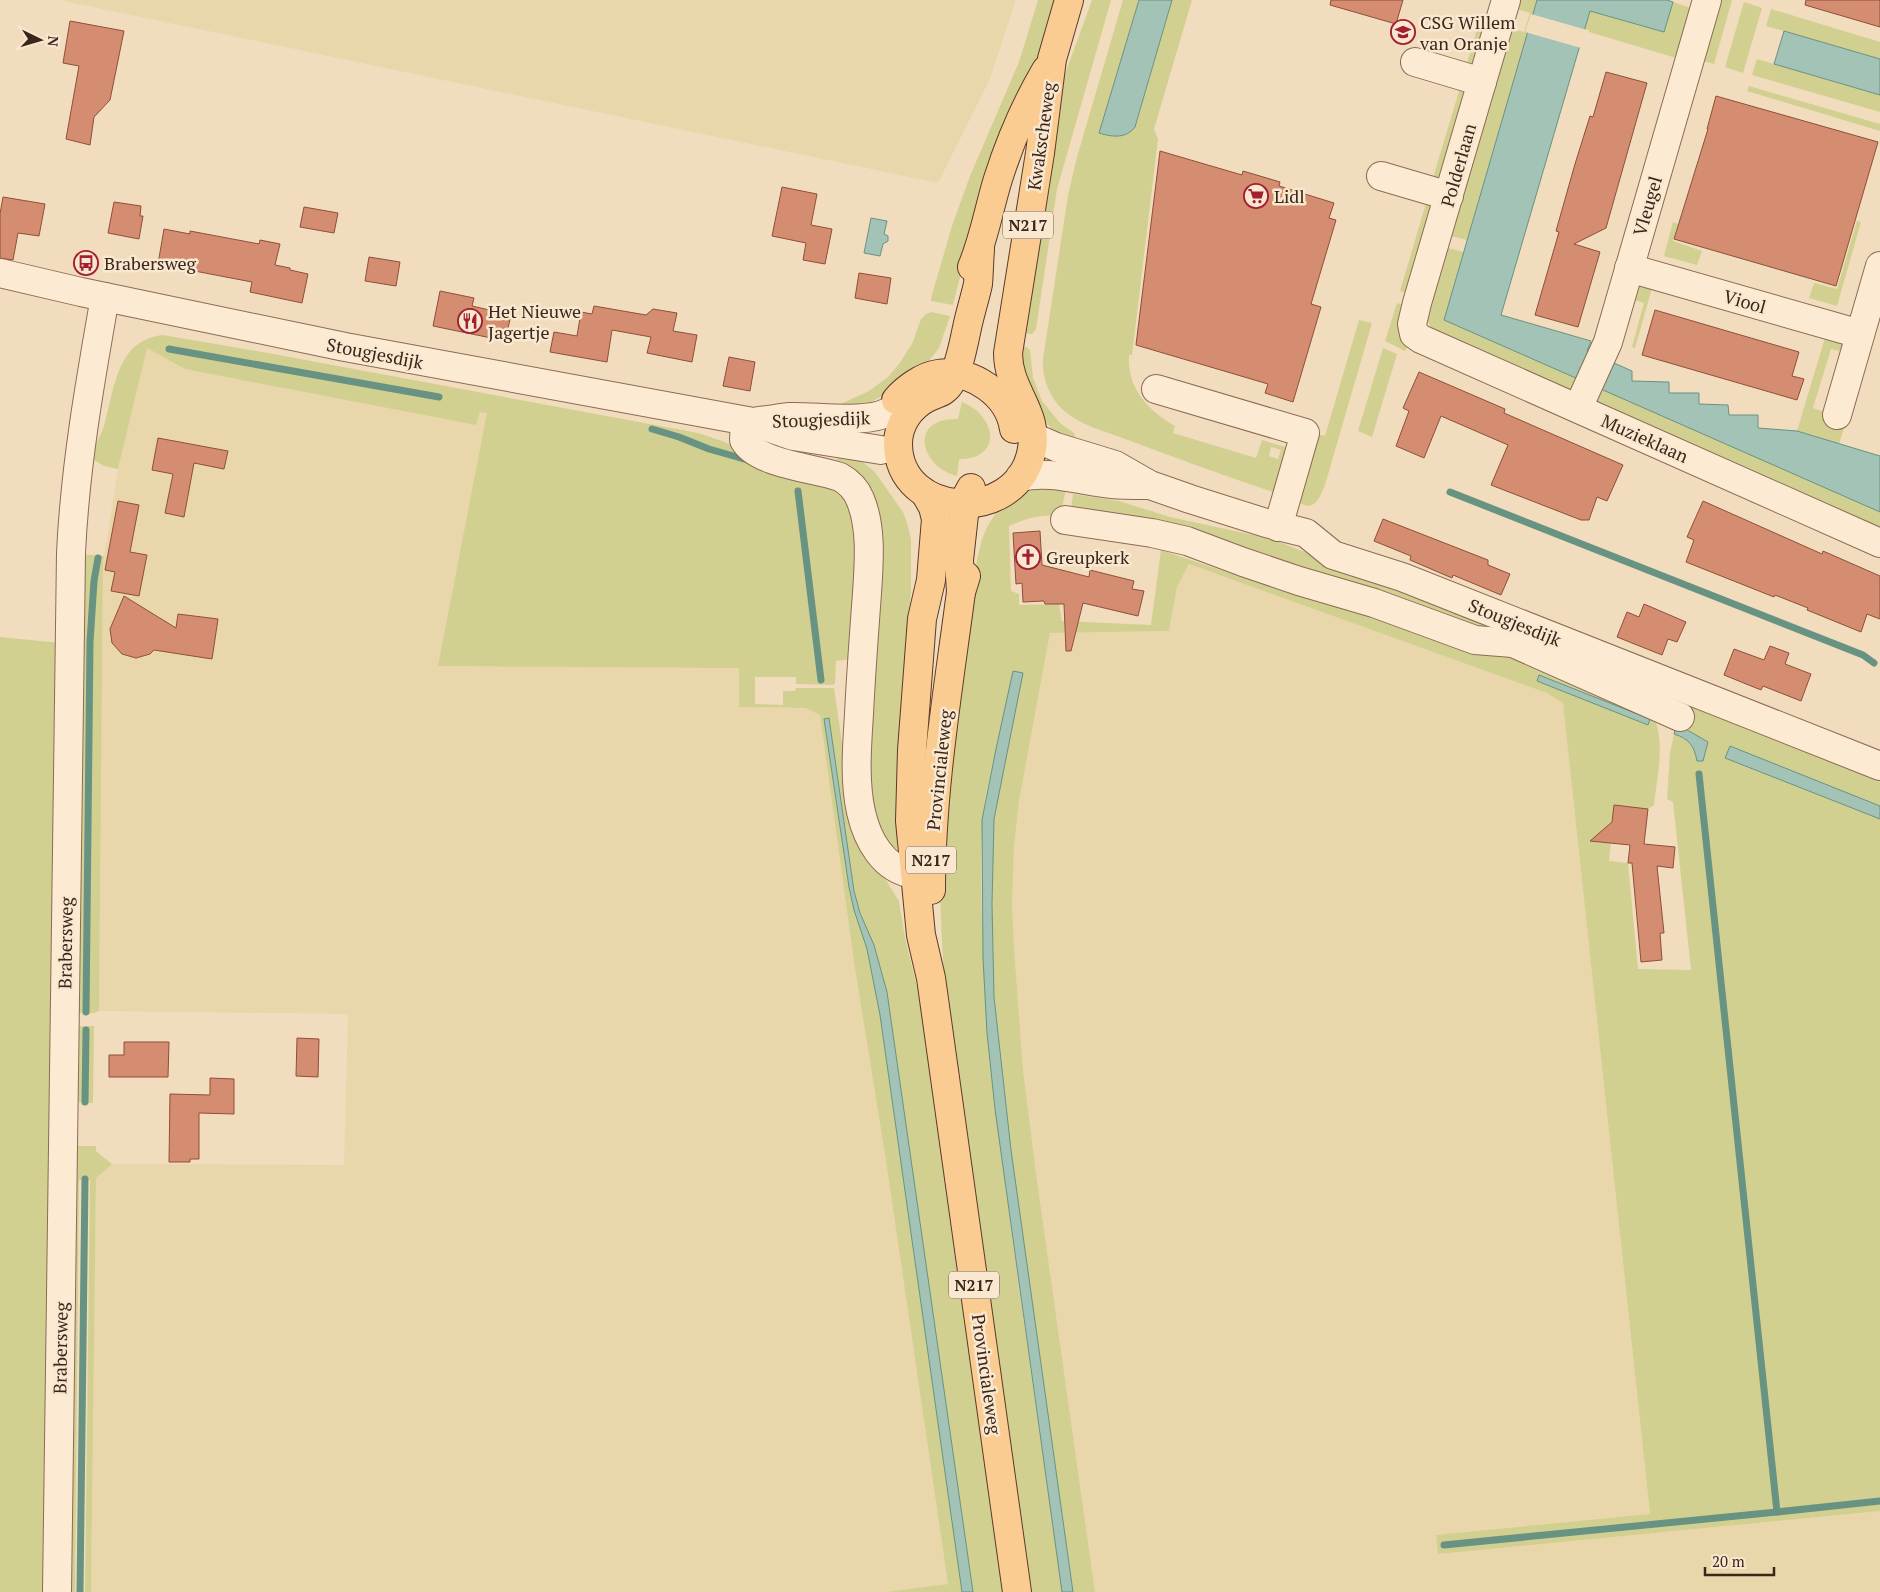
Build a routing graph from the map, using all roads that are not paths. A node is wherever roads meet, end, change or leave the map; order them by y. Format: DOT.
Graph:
graph roads {
  1 [pos="1069,0"];
  2 [pos="1506,0"];
  3 [pos="1707,0"];
  4 [pos="1052,59"];
  5 [pos="1415,62"];
  6 [pos="1482,82"];
  7 [pos="1382,176"];
  8 [pos="1449,196"];
  9 [pos="1880,266"];
  10 [pos="1629,268"];
  11 [pos="0,274"];
  12 [pos="105,297"];
  13 [pos="1412,331"];
  14 [pos="1860,334"];
  15 [pos="945,374"];
  16 [pos="1156,389"];
  17 [pos="1583,397"];
  18 [pos="888,412"];
  19 [pos="1837,414"];
  20 [pos="749,422"];
  21 [pos="1024,433"];
  22 [pos="891,454"];
  23 [pos="1020,477"];
  24 [pos="1150,485"];
  25 [pos="913,493"];
  26 [pos="976,502"];
  27 [pos="1065,520"];
  28 [pos="1278,526"];
  29 [pos="1880,543"];
  30 [pos="1516,634"];
  31 [pos="1680,716"];
  32 [pos="1880,766"];
  33 [pos="914,874"];
  34 [pos="931,978"];
  35 [pos="57,1592"];
  36 [pos="1017,1592"];
  1 -- 4 [label="main road, Kwakscheweg / N217"];
  2 -- 6 [label="street, Polderlaan"];
  3 -- 10 [label="street, Vleugel"];
  4 -- 15 [label="main road, Kwakscheweg / N217"];
  4 -- 21 [label="main road, Kwakscheweg / N217"];
  5 -- 6 [label="street"];
  6 -- 8 [label="street, Polderlaan"];
  7 -- 8 [label="street"];
  8 -- 13 [label="street, Polderlaan"];
  9 -- 14 [label="street"];
  10 -- 14 [label="street, Viool"];
  10 -- 17 [label="street, Vleugel"];
  11 -- 12 [label="street, Stougjesdijk"];
  12 -- 20 [label="street, Stougjesdijk"];
  12 -- 35 [label="street, Brabersweg"];
  13 -- 17 [label="street, Muzieklaan"];
  14 -- 19 [label="street"];
  15 -- 18 [label="main road, N217"];
  15 -- 21 [label="main road, N217"];
  15 -- 22 [label="main road, N217"];
  16 -- 28 [label="street"];
  17 -- 29 [label="street, Muzieklaan"];
  18 -- 20 [label="street, Stougjesdijk"];
  18 -- 22 [label="main road, N217"];
  20 -- 22 [label="street, Stougjesdijk"];
  20 -- 33 [label="street"];
  21 -- 23 [label="main road, N217"];
  21 -- 24 [label="street, Stougjesdijk"];
  21 -- 26 [label="main road, N217"];
  22 -- 25 [label="main road, N217"];
  23 -- 24 [label="street, Stougjesdijk"];
  23 -- 26 [label="main road, N217"];
  24 -- 28 [label="street, Stougjesdijk"];
  25 -- 26 [label="main road"];
  25 -- 33 [label="main road, Provincialeweg / N217"];
  26 -- 34 [label="main road, Provincialeweg / N217"];
  27 -- 30 [label="street"];
  28 -- 30 [label="street, Stougjesdijk"];
  30 -- 31 [label="street"];
  30 -- 32 [label="street, Stougjesdijk"];
  33 -- 34 [label="main road, Provincialeweg / N217"];
  34 -- 36 [label="main road, Provincialeweg / N217"];
}
